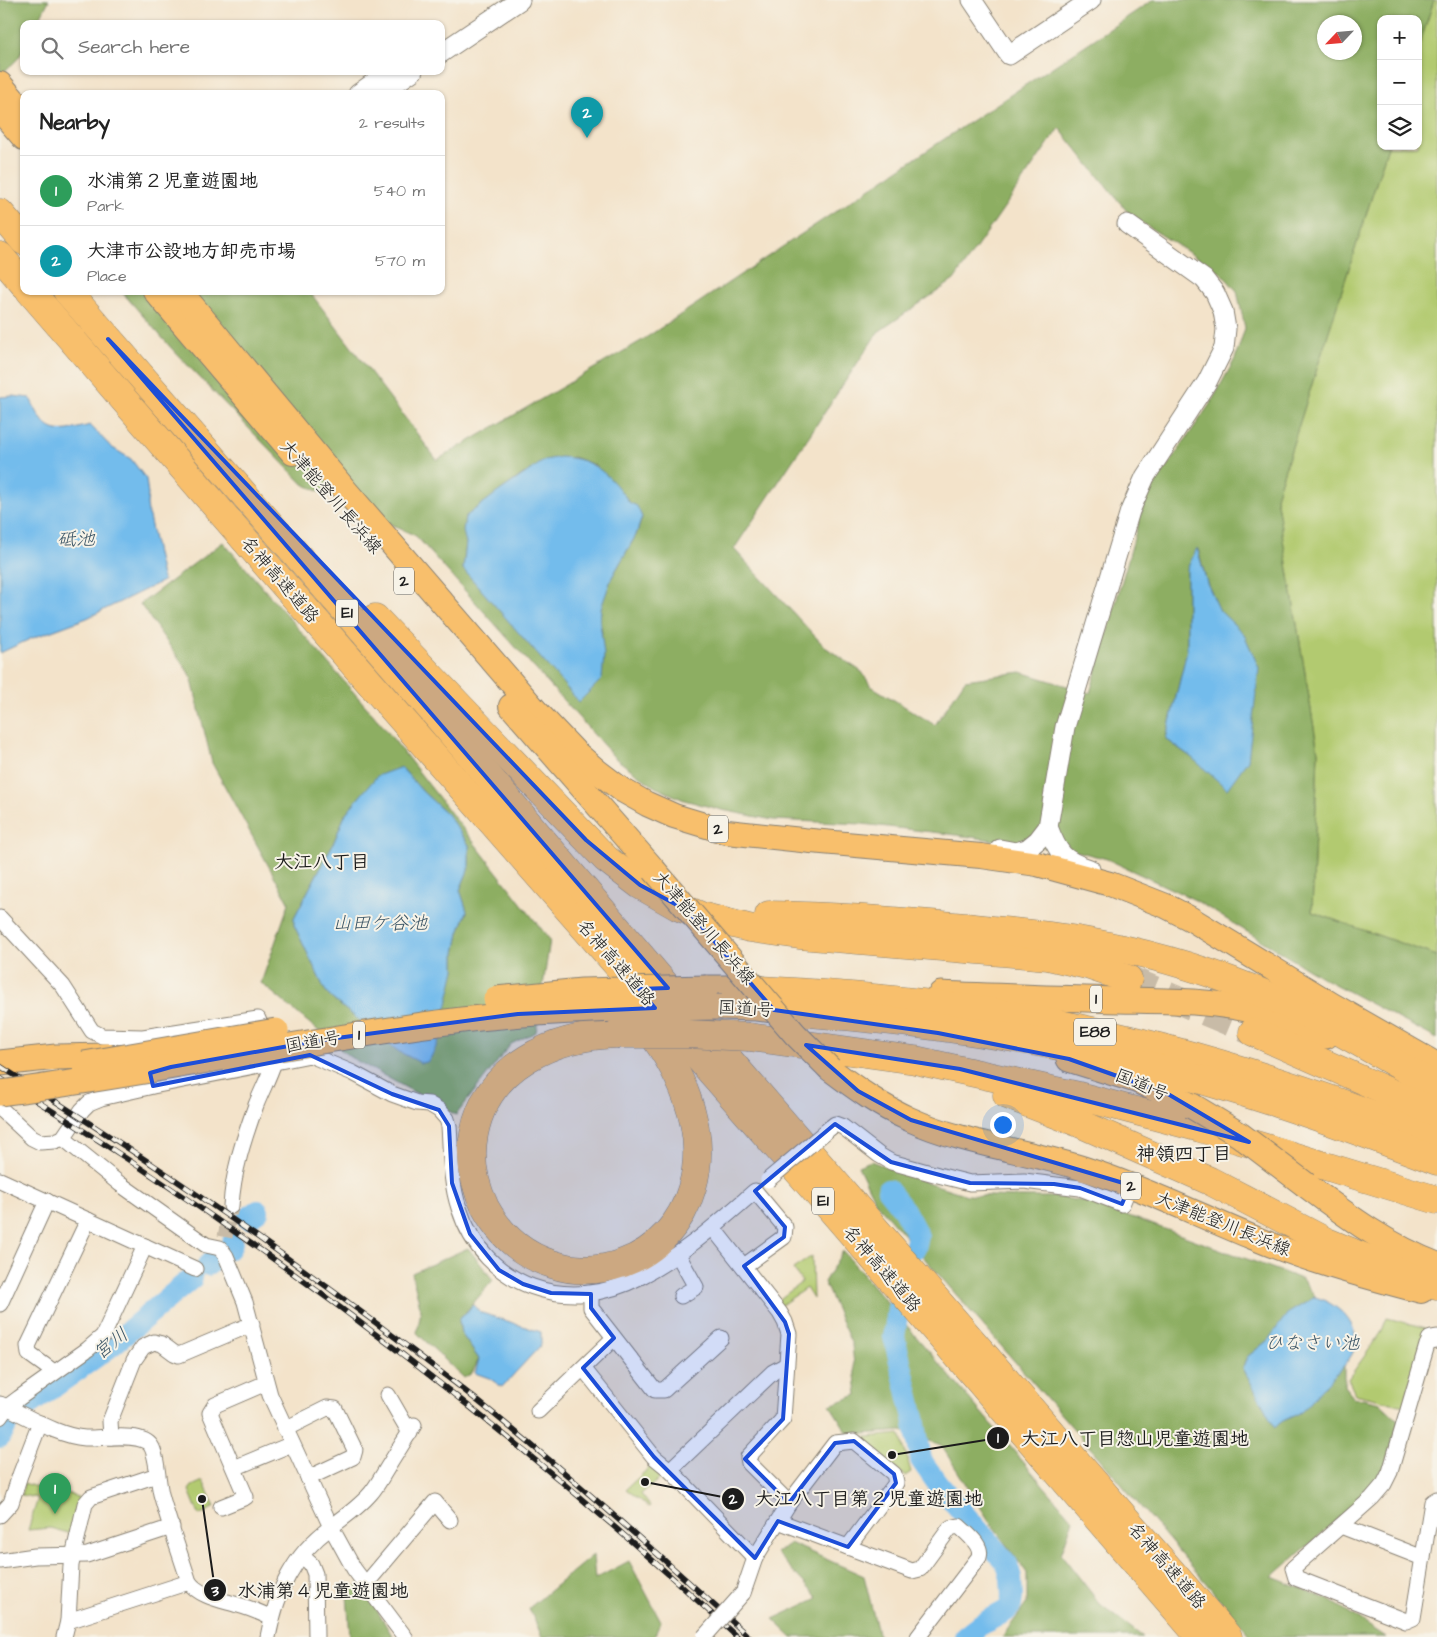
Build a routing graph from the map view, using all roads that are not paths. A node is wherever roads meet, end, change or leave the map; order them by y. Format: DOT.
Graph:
graph roads {
  1 [pos="497,0"];
  2 [pos="520,0"];
  3 [pos="972,0"];
  4 [pos="1091,0"];
  5 [pos="445,34"];
  6 [pos="445,50"];
  7 [pos="384,75"];
  8 [pos="407,75"];
  9 [pos="0,84"];
  10 [pos="364,90"];
  11 [pos="386,90"];
  12 [pos="20,107"];
  13 [pos="0,110"];
  14 [pos="20,133"];
  15 [pos="0,213"];
  16 [pos="1127,224"];
  17 [pos="20,236"];
  18 [pos="0,256"];
  19 [pos="20,279"];
  20 [pos="33,295"];
  21 [pos="70,295"];
  22 [pos="177,295"];
  23 [pos="108,339"];
  24 [pos="444,767"];
  25 [pos="1048,827"];
  26 [pos="942,852"];
  27 [pos="647,878"];
  28 [pos="1131,892"];
  29 [pos="0,918"];
  30 [pos="1128,979"];
  31 [pos="731,998"];
  32 [pos="782,1011"];
  33 [pos="1252,1032"];
  34 [pos="139,1046"];
  35 [pos="832,1059"];
  36 [pos="0,1062"];
  37 [pos="274,1062"];
  38 [pos="1437,1065"];
  39 [pos="171,1067"];
  40 [pos="0,1076"];
  41 [pos="153,1086"];
  42 [pos="1437,1088"];
  43 [pos="0,1093"];
  44 [pos="3,1113"];
  45 [pos="1437,1114"];
  46 [pos="64,1138"];
  47 [pos="1437,1139"];
  48 [pos="1437,1161"];
  49 [pos="0,1180"];
  50 [pos="1130,1185"];
  51 [pos="755,1191"];
  52 [pos="1437,1200"];
  53 [pos="48,1201"];
  54 [pos="231,1206"];
  55 [pos="88,1220"];
  56 [pos="713,1228"];
  57 [pos="145,1246"];
  58 [pos="678,1254"];
  59 [pos="1437,1265"];
  60 [pos="744,1266"];
  61 [pos="195,1269"];
  62 [pos="1437,1286"];
  63 [pos="590,1294"];
  64 [pos="1437,1295"];
  65 [pos="681,1296"];
  66 [pos="0,1304"];
  67 [pos="252,1324"];
  68 [pos="614,1338"];
  69 [pos="721,1338"];
  70 [pos="1434,1339"];
  71 [pos="786,1365"];
  72 [pos="583,1368"];
  73 [pos="54,1372"];
  74 [pos="266,1383"];
  75 [pos="388,1395"];
  76 [pos="2,1409"];
  77 [pos="538,1411"];
  78 [pos="40,1423"];
  79 [pos="285,1428"];
  80 [pos="111,1437"];
  81 [pos="292,1444"];
  82 [pos="234,1468"];
  83 [pos="670,1470"];
  84 [pos="157,1475"];
  85 [pos="308,1478"];
  86 [pos="1437,1499"];
  87 [pos="789,1503"];
  88 [pos="221,1507"];
  89 [pos="0,1515"];
  90 [pos="450,1520"];
  91 [pos="778,1521"];
  92 [pos="1341,1526"];
  93 [pos="331,1527"];
  94 [pos="172,1528"];
  95 [pos="848,1547"];
  96 [pos="73,1556"];
  97 [pos="302,1556"];
  98 [pos="755,1558"];
  99 [pos="1423,1558"];
  100 [pos="0,1561"];
  101 [pos="189,1582"];
  102 [pos="365,1585"];
  103 [pos="272,1618"];
  104 [pos="68,1621"];
  105 [pos="924,1635"];
  106 [pos="64,1637"];
  107 [pos="268,1637"];
  108 [pos="316,1637"];
  109 [pos="405,1637"];
  110 [pos="704,1637"];
  111 [pos="1200,1637"];
  112 [pos="1228,1637"];
  1 -- 5 [label="street"];
  2 -- 6 [label="street"];
  3 -- 4 [label="street"];
  7 -- 10 [label="street"];
  8 -- 11 [label="street"];
  9 -- 12 [label="main road"];
  13 -- 14 [label="main road"];
  15 -- 17 [label="highway"];
  16 -- 25 [label="street"];
  18 -- 19 [label="highway"];
  20 -- 24 [label="highway, 名神高速道路 / E1"];
  21 -- 23 [label="highway, 名神高速道路 / E1"];
  22 -- 26 [label="main road, 大津能登川長浜線 / 2"];
  22 -- 27 [label="main road, 大津能登川長浜線 / 2"];
  23 -- 27 [label="highway"];
  23 -- 112 [label="highway, 名神高速道路 / E1"];
  24 -- 35 [label="highway, bridge"];
  24 -- 111 [label="highway, 名神高速道路 / E1"];
  25 -- 26 [label="street"];
  25 -- 28 [label="street"];
  26 -- 28 [label="main road, 大津能登川長浜線 / 2"];
  27 -- 30 [label="highway"];
  27 -- 35 [label="main road, 大津能登川長浜線 / 2, bridge"];
  27 -- 42 [label="highway"];
  28 -- 38 [label="main road, 大津能登川長浜線 / 2"];
  29 -- 34 [label="street"];
  31 -- 32 [label="highway, 国道1号 / 1"];
  31 -- 34 [label="highway, 国道1号 / 1, bridge"];
  31 -- 39 [label="highway, 国道1号 / 1, bridge"];
  31 -- 42 [label="highway, 国道1号 / 1"];
  31 -- 47 [label="highway, E88"];
  32 -- 48 [label="highway, E88"];
  32 -- 59 [label="highway, 国道1号 / 1, bridge"];
  33 -- 45 [label="highway"];
  34 -- 36 [label="highway, bridge"];
  34 -- 37 [label="street"];
  34 -- 40 [label="highway, 国道1号 / 1, bridge"];
  34 -- 41 [label="street"];
  35 -- 50 [label="main road, 大津能登川長浜線 / 2"];
  35 -- 52 [label="highway"];
  35 -- 62 [label="highway"];
  37 -- 41 [label="street"];
  37 -- 54 [label="street"];
  37 -- 63 [label="street"];
  39 -- 43 [label="highway, 国道1号 / 1, bridge"];
  39 -- 44 [label="highway, bridge"];
  41 -- 46 [label="street"];
  44 -- 46 [label="street"];
  46 -- 67 [label="street"];
  49 -- 53 [label="street"];
  50 -- 51 [label="street, bridge"];
  50 -- 64 [label="main road, 大津能登川長浜線 / 2"];
  51 -- 56 [label="street"];
  51 -- 60 [label="street"];
  53 -- 55 [label="street"];
  53 -- 66 [label="street"];
  55 -- 57 [label="street"];
  55 -- 73 [label="street"];
  56 -- 58 [label="street"];
  56 -- 60 [label="street"];
  57 -- 61 [label="street"];
  57 -- 73 [label="street"];
  58 -- 63 [label="street"];
  58 -- 65 [label="street"];
  60 -- 71 [label="street"];
  63 -- 68 [label="street"];
  67 -- 74 [label="street"];
  67 -- 80 [label="street"];
  68 -- 69 [label="street"];
  68 -- 72 [label="street"];
  70 -- 92 [label="street"];
  71 -- 83 [label="street"];
  71 -- 87 [label="street"];
  72 -- 77 [label="street"];
  72 -- 83 [label="street"];
  73 -- 76 [label="street"];
  74 -- 79 [label="street"];
  74 -- 82 [label="street"];
  75 -- 93 [label="street"];
  76 -- 78 [label="street"];
  78 -- 80 [label="street"];
  78 -- 89 [label="street"];
  79 -- 81 [label="street"];
  79 -- 85 [label="street"];
  80 -- 84 [label="street"];
  81 -- 82 [label="street"];
  81 -- 85 [label="street"];
  82 -- 88 [label="street"];
  83 -- 98 [label="street"];
  84 -- 94 [label="street"];
  84 -- 96 [label="street"];
  85 -- 93 [label="street"];
  86 -- 99 [label="street"];
  87 -- 91 [label="street"];
  87 -- 95 [label="street"];
  90 -- 102 [label="street"];
  91 -- 95 [label="street"];
  91 -- 98 [label="street"];
  92 -- 99 [label="street"];
  92 -- 99 [label="street"];
  93 -- 97 [label="street"];
  93 -- 102 [label="street"];
  94 -- 96 [label="street"];
  94 -- 101 [label="street"];
  95 -- 105 [label="street"];
  96 -- 100 [label="street"];
  96 -- 104 [label="street"];
  97 -- 103 [label="street"];
  97 -- 108 [label="street"];
  98 -- 110 [label="street, bridge"];
  101 -- 103 [label="street"];
  101 -- 104 [label="street"];
  102 -- 109 [label="street"];
  103 -- 107 [label="street"];
  104 -- 106 [label="street"];
}
